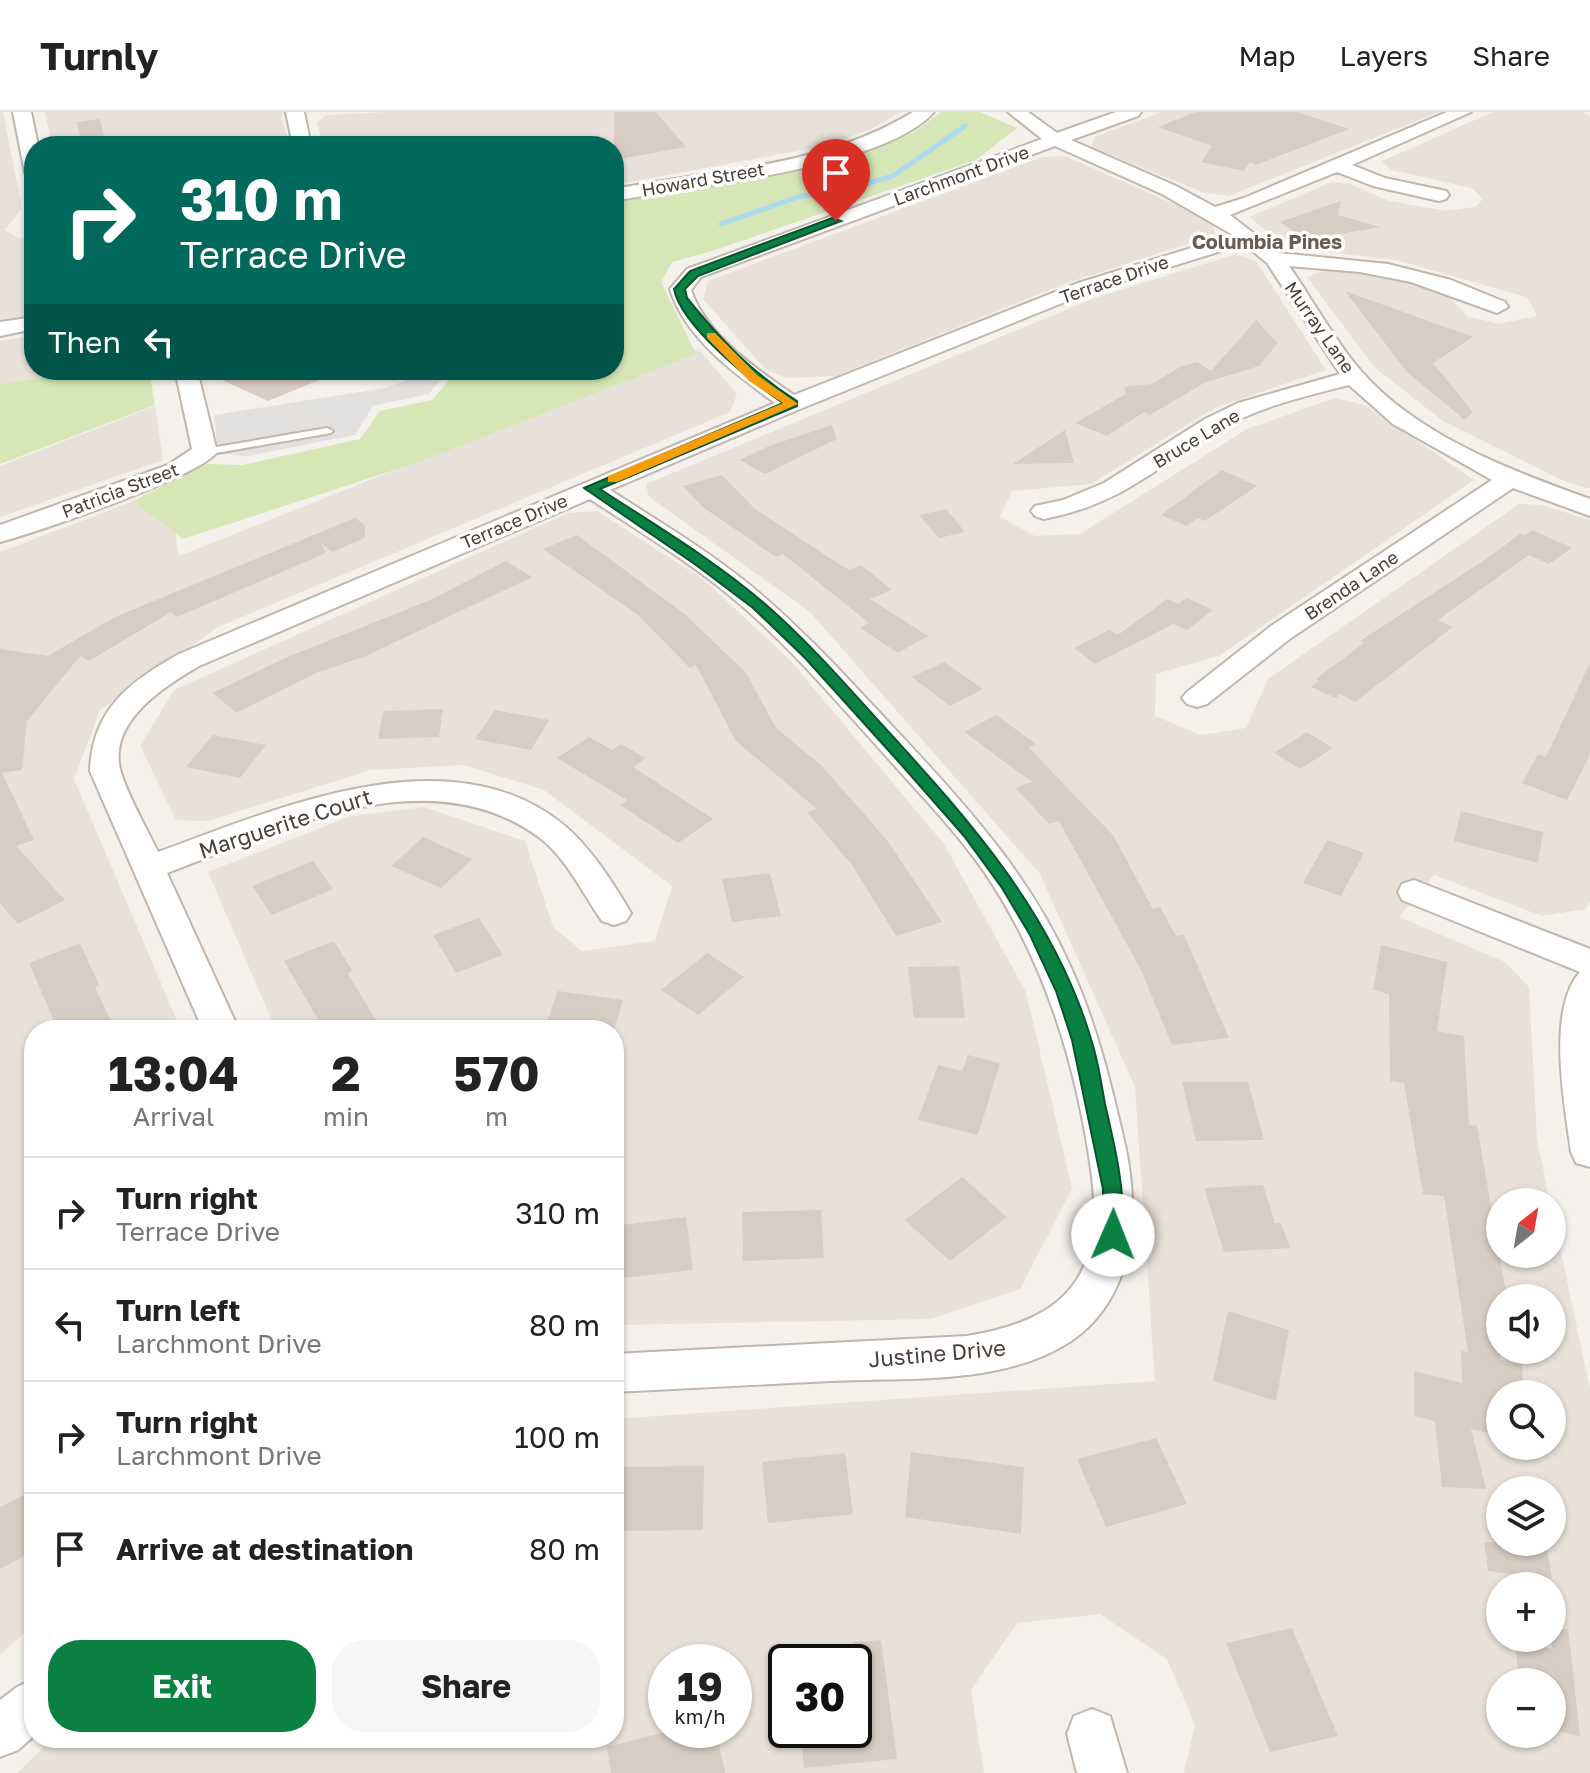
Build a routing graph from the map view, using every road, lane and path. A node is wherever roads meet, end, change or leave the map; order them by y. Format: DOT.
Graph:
graph roads {
  1 [pos="22,112"];
  2 [pos="295,112"];
  3 [pos="925,112"];
  4 [pos="1017,112"];
  5 [pos="1132,112"];
  6 [pos="1462,112"];
  7 [pos="27,136"];
  8 [pos="300,136"];
  9 [pos="1055,140"];
  10 [pos="1337,166"];
  11 [pos="624,193"];
  12 [pos="1439,195"];
  13 [pos="1215,213"];
  14 [pos="1247,237"];
  15 [pos="1274,259"];
  16 [pos="1497,307"];
  17 [pos="24,325"];
  18 [pos="0,329"];
  19 [pos="1354,377"];
  20 [pos="188,380"];
  21 [pos="792,404"];
  22 [pos="327,431"];
  23 [pos="205,452"];
  24 [pos="1510,479"];
  25 [pos="590,488"];
  26 [pos="1590,508"];
  27 [pos="1044,511"];
  28 [pos="0,534"];
  29 [pos="1197,698"];
  30 [pos="148,868"];
  31 [pos="1414,892"];
  32 [pos="614,913"];
  33 [pos="1590,963"];
  34 [pos="1590,982"];
  35 [pos="216,1020"];
  36 [pos="1590,1152"];
  37 [pos="624,1372"];
  38 [pos="24,1712"];
  39 [pos="0,1732"];
  1 -- 7 [label="street"];
  2 -- 8 [label="street"];
  3 -- 11 [label="street, Howard Street"];
  4 -- 9 [label="street, Murray Lane"];
  5 -- 9 [label="street, Larchmont Drive"];
  6 -- 10 [label="street"];
  9 -- 13 [label="street, Murray Lane"];
  9 -- 21 [label="street, Larchmont Drive"];
  10 -- 12 [label="street"];
  10 -- 13 [label="street"];
  13 -- 14 [label="street, Murray Lane"];
  14 -- 15 [label="street, Murray Lane"];
  14 -- 21 [label="street, Terrace Drive"];
  15 -- 16 [label="street"];
  15 -- 19 [label="street, Murray Lane"];
  17 -- 18 [label="street"];
  19 -- 24 [label="street, Murray Lane"];
  19 -- 27 [label="street, Bruce Lane"];
  20 -- 23 [label="street, Patricia Street"];
  21 -- 25 [label="street, Terrace Drive"];
  22 -- 23 [label="lane"];
  23 -- 28 [label="street, Patricia Street"];
  24 -- 26 [label="street, Murray Lane"];
  24 -- 29 [label="street, Brenda Lane"];
  25 -- 30 [label="street, Terrace Drive"];
  25 -- 37 [label="street, Justine Drive"];
  30 -- 32 [label="street, Marguerite Court"];
  30 -- 35 [label="street, Terrace Drive"];
  31 -- 33 [label="street"];
  34 -- 36 [label="street"];
  38 -- 39 [label="street"];
}
